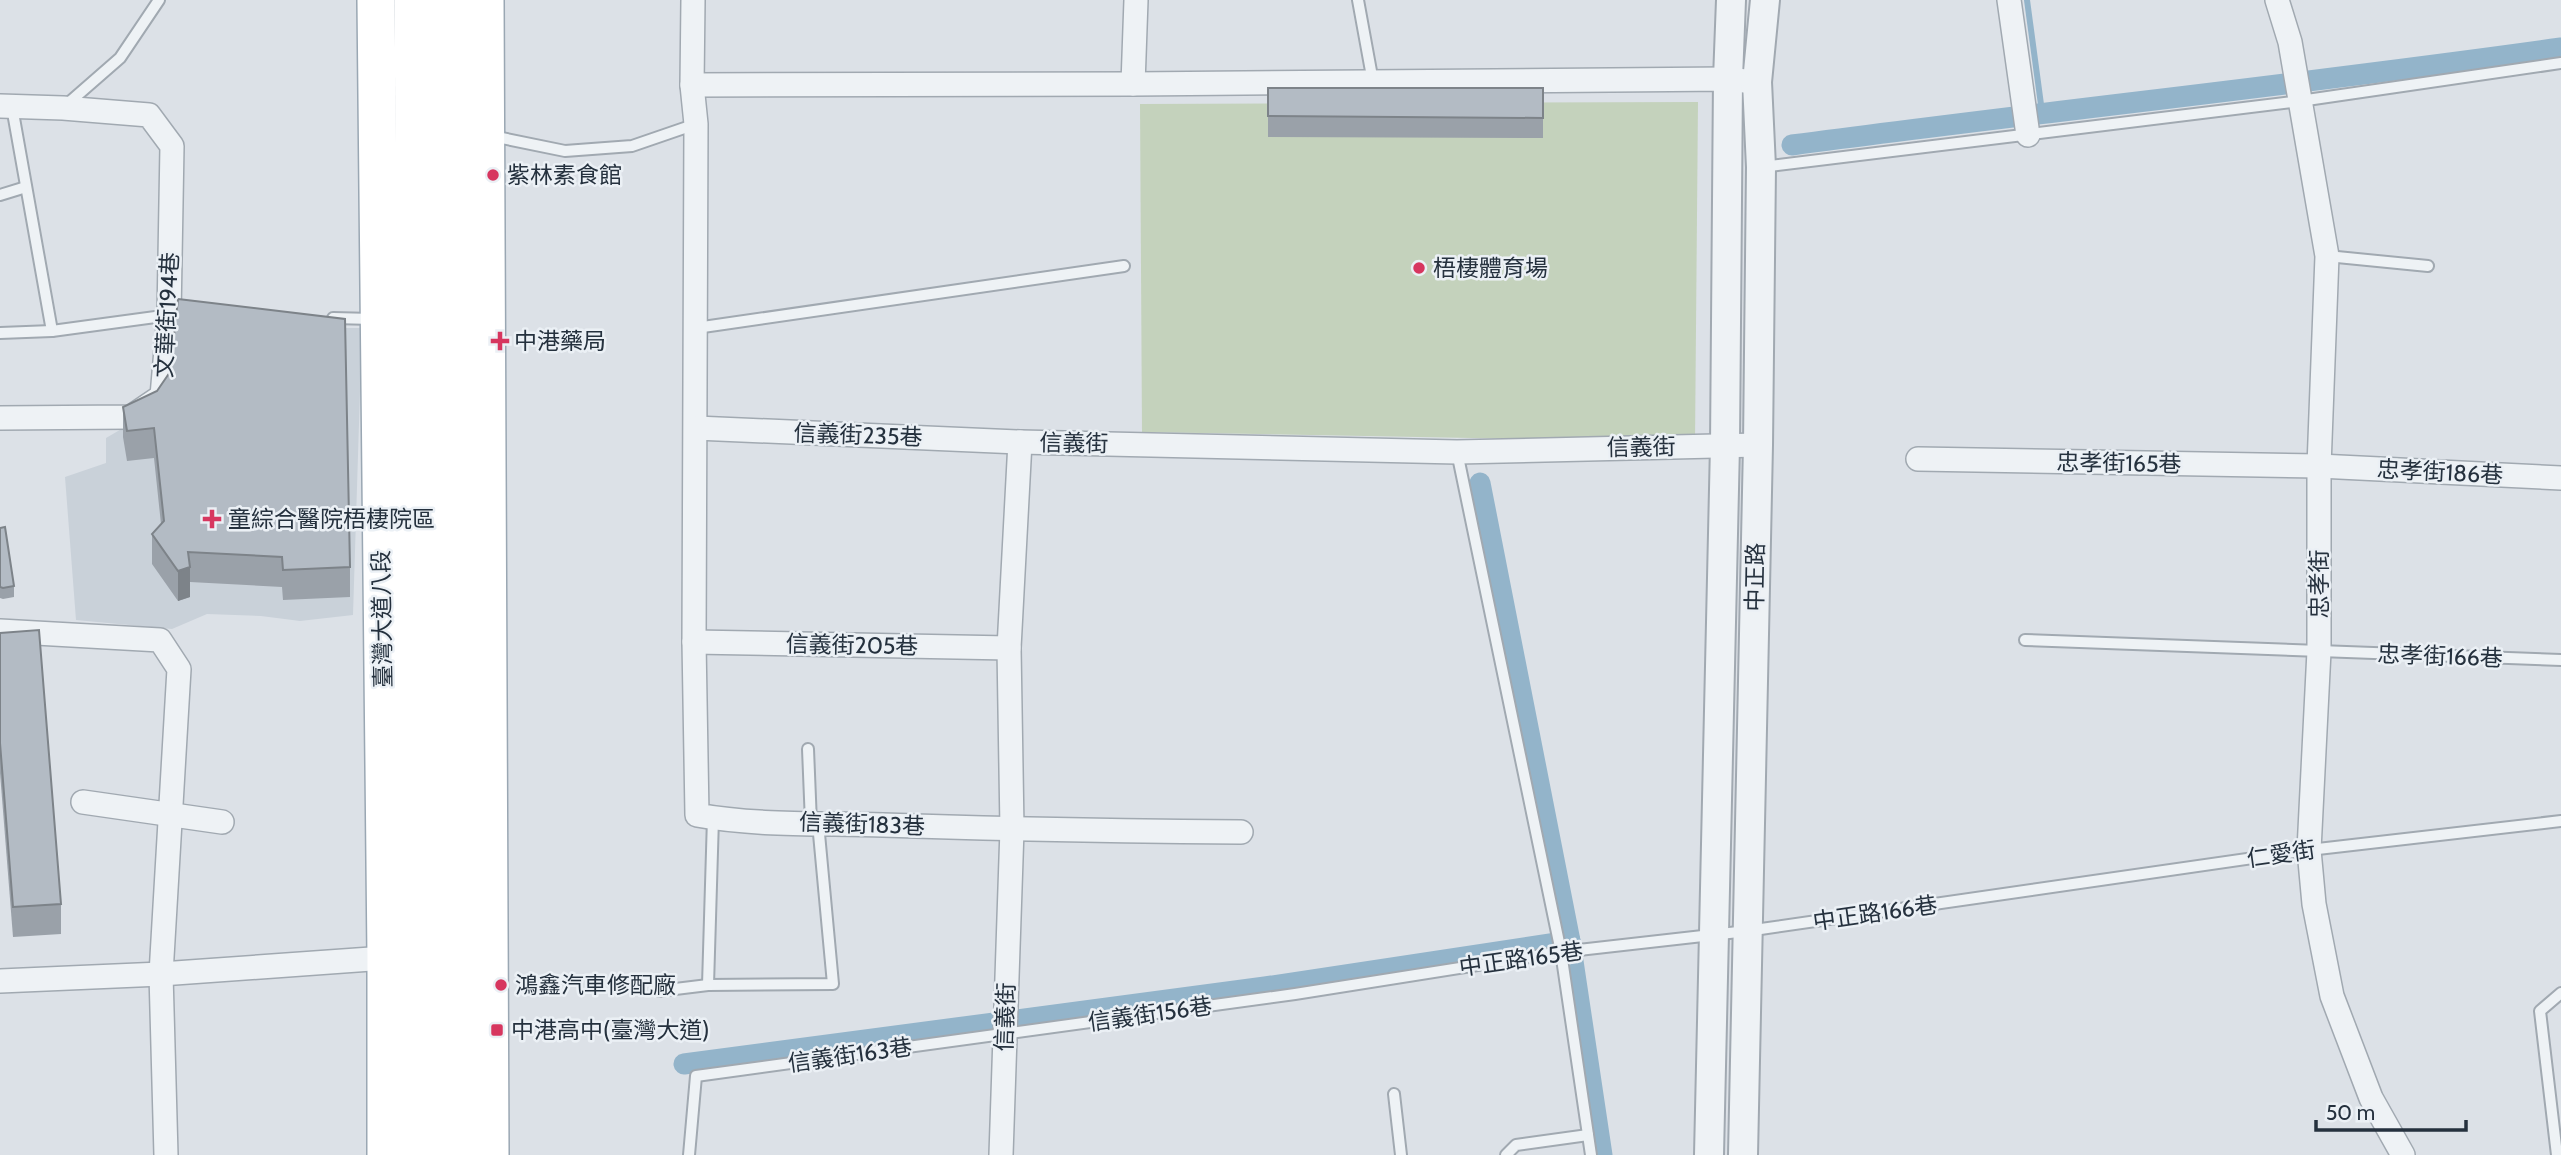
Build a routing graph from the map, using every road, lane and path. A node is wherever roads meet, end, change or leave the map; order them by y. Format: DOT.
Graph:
graph roads {
  1 [pos="159,0"];
  2 [pos="376,0"];
  3 [pos="413,0"];
  4 [pos="449,0"];
  5 [pos="485,0"];
  6 [pos="693,0"];
  7 [pos="1136,0"];
  8 [pos="1358,0"];
  9 [pos="1731,0"];
  10 [pos="1765,0"];
  11 [pos="2009,0"];
  12 [pos="2277,0"];
  13 [pos="2561,63"];
  14 [pos="1728,79"];
  15 [pos="1373,82"];
  16 [pos="1756,82"];
  17 [pos="1133,84"];
  18 [pos="692,85"];
  19 [pos="2300,101"];
  20 [pos="6,107"];
  21 [pos="63,108"];
  22 [pos="696,124"];
  23 [pos="486,135"];
  24 [pos="2028,135"];
  25 [pos="1761,167"];
  26 [pos="26,187"];
  27 [pos="0,195"];
  28 [pos="2327,256"];
  29 [pos="1124,266"];
  30 [pos="2428,266"];
  31 [pos="176,315"];
  32 [pos="327,318"];
  33 [pos="433,322"];
  34 [pos="696,328"];
  35 [pos="52,331"];
  36 [pos="0,333"];
  37 [pos="0,418"];
  38 [pos="696,428"];
  39 [pos="1020,442"];
  40 [pos="1725,445"];
  41 [pos="1758,445"];
  42 [pos="1457,452"];
  43 [pos="1918,459"];
  44 [pos="2319,466"];
  45 [pos="2561,478"];
  46 [pos="0,631"];
  47 [pos="2025,640"];
  48 [pos="694,642"];
  49 [pos="1009,649"];
  50 [pos="2319,651"];
  51 [pos="2561,660"];
  52 [pos="808,750"];
  53 [pos="83,803"];
  54 [pos="170,816"];
  55 [pos="713,818"];
  56 [pos="2561,821"];
  57 [pos="222,822"];
  58 [pos="815,823"];
  59 [pos="1012,829"];
  60 [pos="1241,832"];
  61 [pos="2309,850"];
  62 [pos="2002,895"];
  63 [pos="1747,931"];
  64 [pos="1714,935"];
  65 [pos="1561,952"];
  66 [pos="438,955"];
  67 [pos="161,974"];
  68 [pos="0,981"];
  69 [pos="708,985"];
  70 [pos="659,991"];
  71 [pos="2561,993"];
  72 [pos="1295,994"];
  73 [pos="1004,1033"];
  74 [pos="1394,1094"];
  75 [pos="1588,1135"];
  76 [pos="166,1155"];
  77 [pos="386,1155"];
  78 [pos="421,1155"];
  79 [pos="455,1155"];
  80 [pos="490,1155"];
  81 [pos="689,1155"];
  82 [pos="1001,1155"];
  83 [pos="1401,1155"];
  84 [pos="1506,1155"];
  85 [pos="1591,1155"];
  86 [pos="1709,1155"];
  87 [pos="1743,1155"];
  88 [pos="2403,1155"];
  89 [pos="2557,1155"];
  1 -- 21 [label="lane"];
  2 -- 33 [label="main road, 臺灣大道八段"];
  3 -- 33 [label="main road, 臺灣大道八段"];
  4 -- 33 [label="main road, 臺灣大道八段"];
  5 -- 23 [label="main road, 臺灣大道八段"];
  6 -- 18 [label="street"];
  7 -- 17 [label="street"];
  8 -- 15 [label="lane"];
  9 -- 14 [label="street, 中正路"];
  10 -- 16 [label="street, 中正路"];
  11 -- 24 [label="street"];
  12 -- 19 [label="street, 忠孝街"];
  13 -- 19 [label="lane"];
  14 -- 15 [label="street"];
  14 -- 16 [label="street"];
  14 -- 40 [label="street, 中正路"];
  15 -- 17 [label="street"];
  16 -- 25 [label="street, 中正路"];
  17 -- 18 [label="street"];
  18 -- 22 [label="street"];
  19 -- 24 [label="lane"];
  19 -- 28 [label="street, 忠孝街"];
  20 -- 21 [label="street"];
  20 -- 26 [label="lane"];
  21 -- 31 [label="street, 文華街194巷"];
  22 -- 23 [label="lane"];
  22 -- 34 [label="street"];
  23 -- 33 [label="main road, 臺灣大道八段"];
  24 -- 25 [label="lane"];
  25 -- 41 [label="street, 中正路"];
  26 -- 27 [label="lane"];
  26 -- 35 [label="lane"];
  28 -- 30 [label="lane"];
  28 -- 44 [label="street, 忠孝街"];
  29 -- 34 [label="lane"];
  31 -- 35 [label="lane"];
  31 -- 37 [label="street, 文華街194巷"];
  32 -- 33 [label="lane"];
  33 -- 66 [label="main road, 臺灣大道八段"];
  33 -- 66 [label="main road, 臺灣大道八段"];
  34 -- 38 [label="street"];
  35 -- 36 [label="lane"];
  38 -- 39 [label="street, 信義街235巷"];
  38 -- 48 [label="street"];
  39 -- 42 [label="street, 信義街"];
  39 -- 49 [label="street, 信義街"];
  40 -- 41 [label="street, 信義街"];
  40 -- 42 [label="street, 信義街"];
  40 -- 64 [label="street, 中正路"];
  41 -- 63 [label="street, 中正路"];
  42 -- 65 [label="lane"];
  43 -- 44 [label="street, 忠孝街165巷"];
  44 -- 45 [label="street, 忠孝街186巷"];
  44 -- 50 [label="street, 忠孝街"];
  46 -- 54 [label="street"];
  47 -- 50 [label="lane, 忠孝街166巷"];
  48 -- 49 [label="street, 信義街205巷"];
  48 -- 55 [label="street"];
  49 -- 59 [label="street, 信義街"];
  50 -- 51 [label="lane, 忠孝街166巷"];
  50 -- 61 [label="street, 忠孝街"];
  52 -- 58 [label="lane"];
  53 -- 54 [label="street"];
  54 -- 57 [label="street"];
  54 -- 67 [label="street"];
  55 -- 58 [label="street, 信義街183巷"];
  55 -- 69 [label="lane"];
  56 -- 61 [label="lane, 仁愛街"];
  58 -- 59 [label="street, 信義街183巷"];
  58 -- 69 [label="lane"];
  59 -- 60 [label="street, 信義街183巷"];
  59 -- 73 [label="street, 信義街"];
  61 -- 62 [label="lane, 仁愛街"];
  61 -- 88 [label="street, 忠孝街"];
  62 -- 63 [label="lane, 中正路166巷"];
  63 -- 64 [label="lane, 中正路165巷"];
  63 -- 87 [label="street, 中正路"];
  64 -- 65 [label="lane, 中正路165巷"];
  64 -- 86 [label="street, 中正路"];
  65 -- 72 [label="lane, 中正路165巷"];
  65 -- 75 [label="lane"];
  66 -- 67 [label="street"];
  66 -- 77 [label="main road, 臺灣大道八段"];
  66 -- 78 [label="main road, 臺灣大道八段"];
  66 -- 79 [label="main road, 臺灣大道八段"];
  66 -- 80 [label="main road, 臺灣大道八段"];
  67 -- 68 [label="street"];
  67 -- 76 [label="street"];
  69 -- 70 [label="lane"];
  71 -- 89 [label="lane"];
  72 -- 73 [label="lane, 信義街156巷"];
  73 -- 81 [label="lane, 信義街163巷"];
  73 -- 82 [label="street, 信義街"];
  74 -- 83 [label="lane"];
  75 -- 84 [label="lane"];
  75 -- 85 [label="lane"];
}
